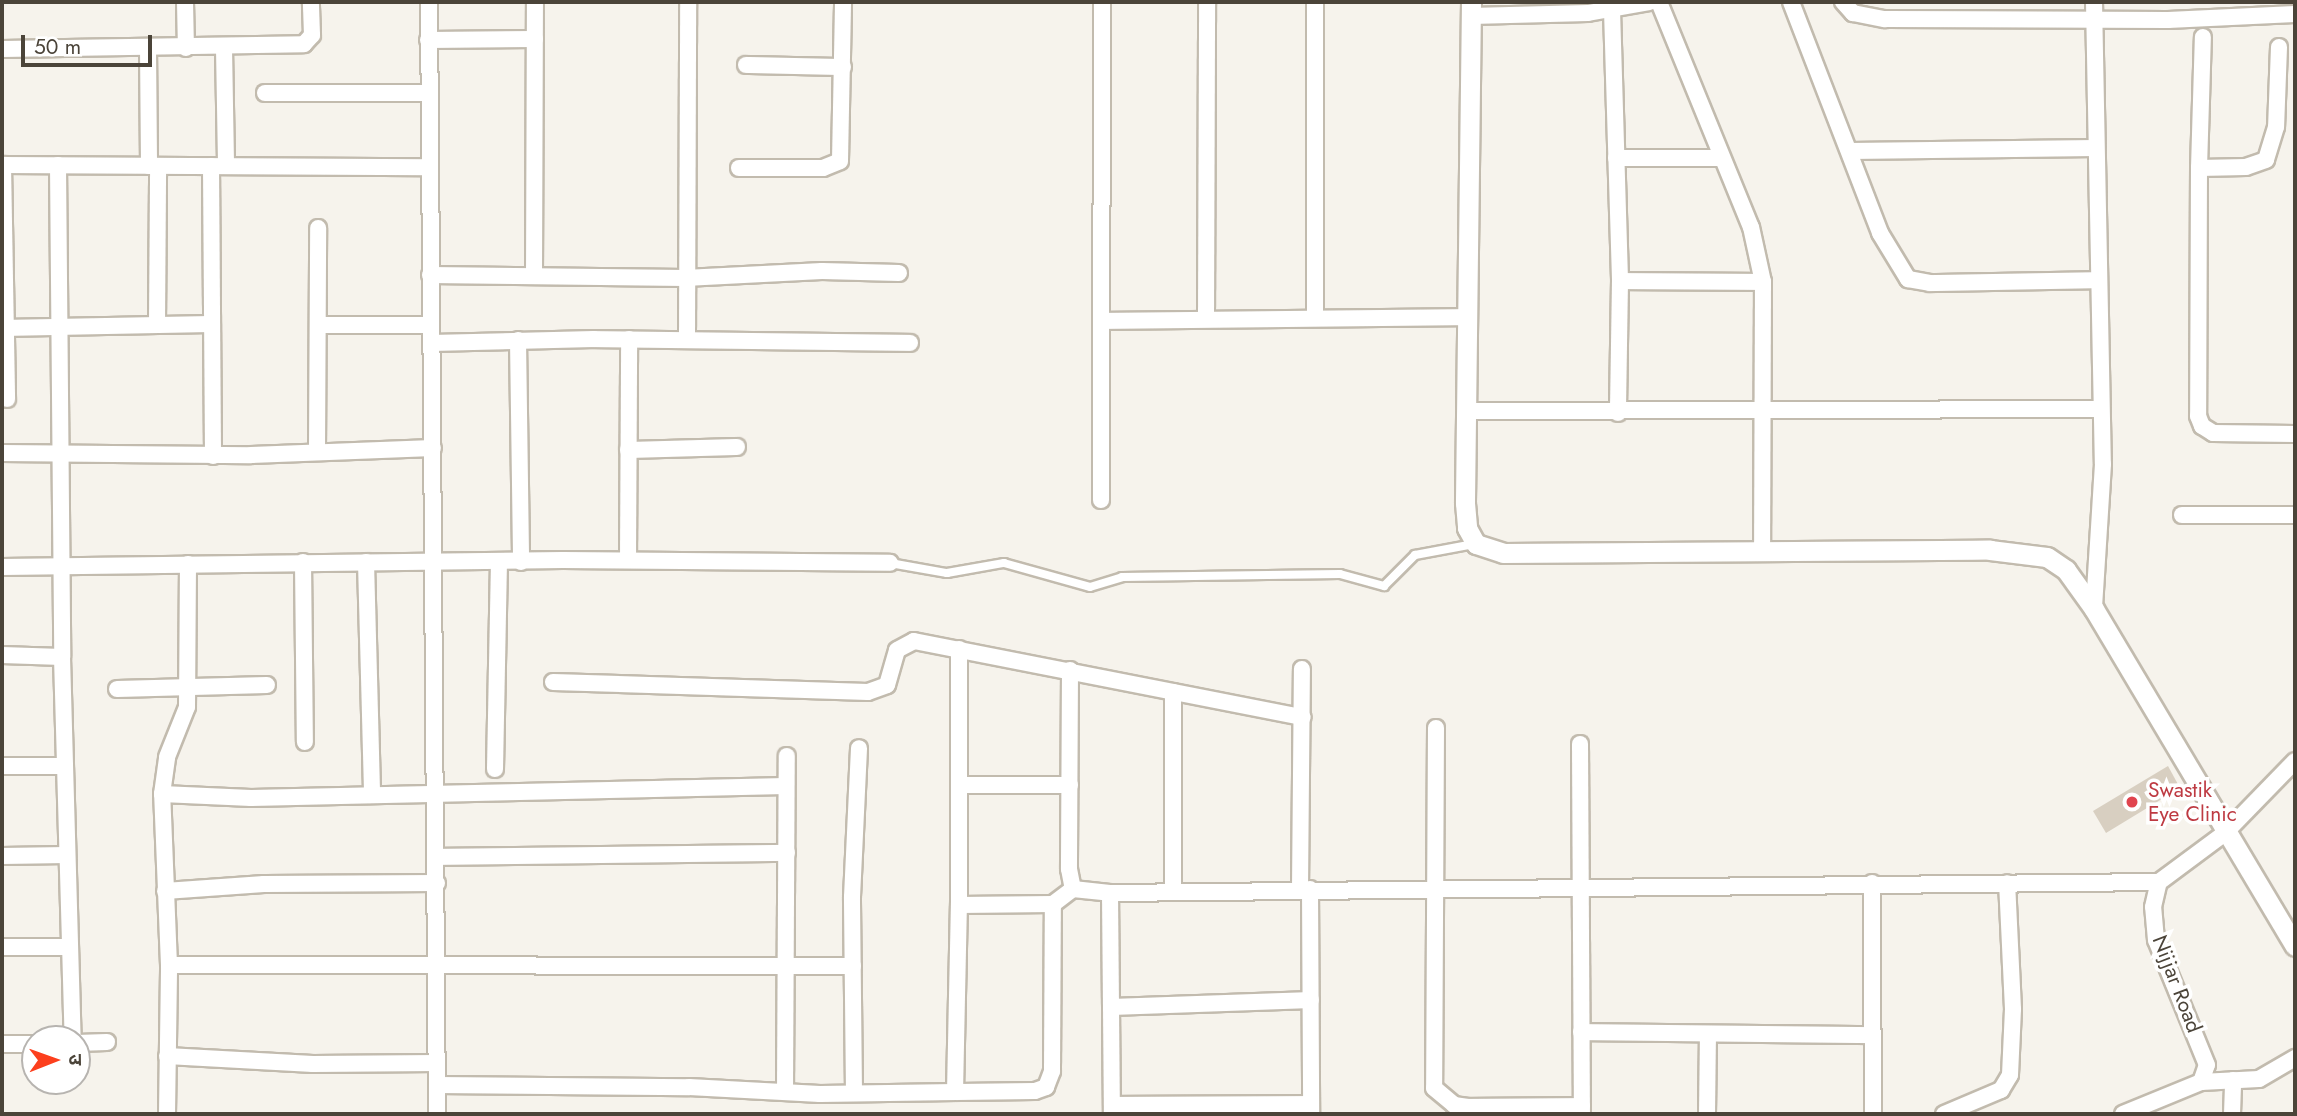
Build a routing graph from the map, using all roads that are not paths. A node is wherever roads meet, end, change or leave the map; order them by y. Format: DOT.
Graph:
graph roads {
  1 [pos="185,2"];
  2 [pos="311,2"];
  3 [pos="429,2"];
  4 [pos="535,2"];
  5 [pos="688,2"];
  6 [pos="843,2"];
  7 [pos="1102,2"];
  8 [pos="1206,2"];
  9 [pos="1315,2"];
  10 [pos="1649,2"];
  11 [pos="1659,2"];
  12 [pos="1791,2"];
  13 [pos="1843,2"];
  14 [pos="2094,2"];
  15 [pos="2169,2"];
  16 [pos="2274,8"];
  17 [pos="1471,9"];
  18 [pos="1612,10"];
  19 [pos="2295,14"];
  20 [pos="2094,20"];
  21 [pos="2168,20"];
  22 [pos="2203,37"];
  23 [pos="535,39"];
  24 [pos="428,40"];
  25 [pos="2279,47"];
  26 [pos="148,48"];
  27 [pos="186,48"];
  28 [pos="224,48"];
  29 [pos="2,49"];
  30 [pos="746,65"];
  31 [pos="843,66"];
  32 [pos="265,93"];
  33 [pos="429,93"];
  34 [pos="2096,148"];
  35 [pos="1850,151"];
  36 [pos="1616,158"];
  37 [pos="1720,158"];
  38 [pos="2,165"];
  39 [pos="58,165"];
  40 [pos="153,166"];
  41 [pos="218,166"];
  42 [pos="429,167"];
  43 [pos="739,168"];
  44 [pos="2199,168"];
  45 [pos="318,228"];
  46 [pos="898,273"];
  47 [pos="430,275"];
  48 [pos="534,276"];
  49 [pos="685,278"];
  50 [pos="2099,280"];
  51 [pos="1620,281"];
  52 [pos="1763,282"];
  53 [pos="1469,317"];
  54 [pos="1315,318"];
  55 [pos="1206,319"];
  56 [pos="1104,321"];
  57 [pos="62,324"];
  58 [pos="211,324"];
  59 [pos="157,325"];
  60 [pos="318,325"];
  61 [pos="430,325"];
  62 [pos="4,328"];
  63 [pos="518,340"];
  64 [pos="629,340"];
  65 [pos="687,340"];
  66 [pos="431,343"];
  67 [pos="910,343"];
  68 [pos="7,399"];
  69 [pos="2101,409"];
  70 [pos="1466,411"];
  71 [pos="1764,412"];
  72 [pos="1618,413"];
  73 [pos="2295,434"];
  74 [pos="737,447"];
  75 [pos="433,448"];
  76 [pos="628,450"];
  77 [pos="317,451"];
  78 [pos="2,453"];
  79 [pos="61,454"];
  80 [pos="213,456"];
  81 [pos="1101,500"];
  82 [pos="2182,515"];
  83 [pos="2295,515"];
  84 [pos="1476,544"];
  85 [pos="1762,552"];
  86 [pos="628,560"];
  87 [pos="303,562"];
  88 [pos="366,562"];
  89 [pos="521,562"];
  90 [pos="890,563"];
  91 [pos="188,564"];
  92 [pos="499,564"];
  93 [pos="432,565"];
  94 [pos="2,567"];
  95 [pos="64,567"];
  96 [pos="2094,609"];
  97 [pos="959,649"];
  98 [pos="2,655"];
  99 [pos="62,657"];
  100 [pos="1303,669"];
  101 [pos="1070,670"];
  102 [pos="553,682"];
  103 [pos="267,685"];
  104 [pos="189,687"];
  105 [pos="117,689"];
  106 [pos="1173,692"];
  107 [pos="1303,717"];
  108 [pos="1436,728"];
  109 [pos="306,742"];
  110 [pos="1580,744"];
  111 [pos="859,748"];
  112 [pos="787,756"];
  113 [pos="2295,761"];
  114 [pos="2,766"];
  115 [pos="65,766"];
  116 [pos="495,769"];
  117 [pos="959,785"];
  118 [pos="1070,785"];
  119 [pos="786,786"];
  120 [pos="436,790"];
  121 [pos="162,794"];
  122 [pos="372,794"];
  123 [pos="2225,833"];
  124 [pos="787,853"];
  125 [pos="67,855"];
  126 [pos="2,856"];
  127 [pos="437,857"];
  128 [pos="436,883"];
  129 [pos="1872,883"];
  130 [pos="2007,883"];
  131 [pos="2159,883"];
  132 [pos="1582,886"];
  133 [pos="1433,888"];
  134 [pos="1073,889"];
  135 [pos="1305,890"];
  136 [pos="165,891"];
  137 [pos="1173,892"];
  138 [pos="1110,893"];
  139 [pos="1053,904"];
  140 [pos="959,905"];
  141 [pos="2295,946"];
  142 [pos="2,947"];
  143 [pos="70,947"];
  144 [pos="169,965"];
  145 [pos="789,966"];
  146 [pos="853,966"];
  147 [pos="437,968"];
  148 [pos="1311,1000"];
  149 [pos="1112,1007"];
  150 [pos="73,1025"];
  151 [pos="1581,1032"];
  152 [pos="1708,1034"];
  153 [pos="1873,1035"];
  154 [pos="107,1042"];
  155 [pos="91,1043"];
  156 [pos="2,1044"];
  157 [pos="21,1044"];
  158 [pos="167,1056"];
  159 [pos="2295,1058"];
  160 [pos="437,1063"];
  161 [pos="2233,1080"];
  162 [pos="2201,1082"];
  163 [pos="437,1085"];
  164 [pos="785,1091"];
  165 [pos="955,1092"];
  166 [pos="854,1093"];
  167 [pos="1311,1109"];
  168 [pos="1112,1110"];
  169 [pos="1582,1110"];
  170 [pos="167,1114"];
  171 [pos="437,1114"];
  172 [pos="1707,1114"];
  173 [pos="1873,1114"];
  174 [pos="1944,1114"];
  175 [pos="2123,1114"];
  176 [pos="2232,1114"];
  1 -- 27 [label="street"];
  2 -- 28 [label="street"];
  3 -- 24 [label="street"];
  4 -- 23 [label="street"];
  5 -- 49 [label="street"];
  6 -- 31 [label="street"];
  7 -- 56 [label="street"];
  8 -- 55 [label="street"];
  9 -- 54 [label="street"];
  10 -- 18 [label="street"];
  11 -- 37 [label="street"];
  12 -- 35 [label="street"];
  13 -- 20 [label="street"];
  14 -- 20 [label="street"];
  15 -- 21 [label="street"];
  16 -- 19 [label="street"];
  16 -- 21 [label="street"];
  17 -- 18 [label="street"];
  17 -- 53 [label="street"];
  18 -- 36 [label="street"];
  20 -- 21 [label="street"];
  20 -- 34 [label="street"];
  22 -- 44 [label="street"];
  23 -- 24 [label="street"];
  23 -- 48 [label="street"];
  24 -- 33 [label="street"];
  25 -- 44 [label="street"];
  26 -- 27 [label="street"];
  26 -- 29 [label="street"];
  26 -- 40 [label="street"];
  27 -- 28 [label="street"];
  28 -- 41 [label="street"];
  30 -- 31 [label="street"];
  31 -- 43 [label="street"];
  32 -- 33 [label="street"];
  33 -- 42 [label="street"];
  34 -- 35 [label="street"];
  34 -- 50 [label="street"];
  35 -- 50 [label="street"];
  36 -- 37 [label="street"];
  36 -- 51 [label="street"];
  37 -- 52 [label="street"];
  38 -- 39 [label="street"];
  38 -- 62 [label="street"];
  39 -- 40 [label="street"];
  39 -- 57 [label="street"];
  40 -- 41 [label="street"];
  40 -- 59 [label="street"];
  41 -- 42 [label="street"];
  41 -- 58 [label="street"];
  42 -- 47 [label="street"];
  44 -- 73 [label="street"];
  45 -- 60 [label="street"];
  46 -- 49 [label="street"];
  47 -- 48 [label="street"];
  47 -- 61 [label="street"];
  48 -- 49 [label="street"];
  49 -- 65 [label="street"];
  50 -- 69 [label="street"];
  51 -- 52 [label="street"];
  51 -- 72 [label="street"];
  52 -- 71 [label="street"];
  53 -- 54 [label="street"];
  53 -- 70 [label="street"];
  54 -- 55 [label="street"];
  55 -- 56 [label="street"];
  56 -- 81 [label="street"];
  57 -- 59 [label="street"];
  57 -- 62 [label="street"];
  57 -- 79 [label="street"];
  58 -- 59 [label="street"];
  58 -- 80 [label="street"];
  60 -- 61 [label="street"];
  60 -- 77 [label="street"];
  61 -- 66 [label="street"];
  62 -- 68 [label="street"];
  63 -- 64 [label="street"];
  63 -- 66 [label="street"];
  63 -- 89 [label="street"];
  64 -- 65 [label="street"];
  64 -- 76 [label="street"];
  65 -- 67 [label="street"];
  66 -- 75 [label="street"];
  69 -- 71 [label="street"];
  69 -- 96 [label="street"];
  70 -- 72 [label="street"];
  70 -- 84 [label="street"];
  71 -- 72 [label="street"];
  71 -- 85 [label="street"];
  74 -- 76 [label="street"];
  75 -- 77 [label="street"];
  75 -- 93 [label="street"];
  76 -- 86 [label="street"];
  77 -- 80 [label="street"];
  78 -- 79 [label="street"];
  79 -- 80 [label="street"];
  79 -- 95 [label="street"];
  82 -- 83 [label="street"];
  84 -- 85 [label="street"];
  84 -- 90 [label="lane"];
  85 -- 96 [label="street"];
  86 -- 89 [label="street"];
  86 -- 90 [label="street"];
  87 -- 88 [label="street"];
  87 -- 91 [label="street"];
  87 -- 109 [label="street"];
  88 -- 93 [label="street"];
  88 -- 122 [label="street"];
  89 -- 92 [label="street"];
  91 -- 95 [label="street"];
  91 -- 104 [label="street"];
  92 -- 93 [label="street"];
  92 -- 116 [label="street"];
  93 -- 120 [label="street"];
  94 -- 95 [label="street"];
  95 -- 99 [label="street"];
  96 -- 123 [label="street"];
  97 -- 101 [label="street"];
  97 -- 102 [label="street"];
  97 -- 117 [label="street"];
  98 -- 99 [label="street"];
  99 -- 115 [label="street"];
  100 -- 107 [label="street"];
  101 -- 106 [label="street"];
  101 -- 118 [label="street"];
  103 -- 104 [label="street"];
  104 -- 105 [label="street"];
  104 -- 121 [label="street"];
  106 -- 107 [label="street"];
  106 -- 137 [label="street"];
  107 -- 135 [label="street"];
  108 -- 133 [label="street"];
  110 -- 132 [label="street"];
  111 -- 146 [label="street"];
  112 -- 119 [label="street"];
  113 -- 123 [label="street"];
  114 -- 115 [label="street"];
  115 -- 125 [label="street"];
  117 -- 118 [label="street"];
  117 -- 140 [label="street"];
  118 -- 134 [label="street"];
  119 -- 120 [label="street"];
  119 -- 124 [label="street"];
  120 -- 122 [label="street"];
  120 -- 127 [label="street"];
  121 -- 122 [label="street"];
  121 -- 136 [label="street"];
  123 -- 131 [label="street"];
  123 -- 141 [label="street"];
  124 -- 127 [label="street"];
  124 -- 145 [label="street"];
  125 -- 126 [label="street"];
  125 -- 143 [label="street"];
  127 -- 128 [label="street"];
  128 -- 136 [label="street"];
  128 -- 147 [label="street"];
  129 -- 130 [label="street"];
  129 -- 132 [label="street"];
  129 -- 153 [label="street"];
  130 -- 131 [label="street"];
  130 -- 174 [label="street"];
  131 -- 162 [label="street, Nijjar Road"];
  132 -- 133 [label="street"];
  132 -- 151 [label="street"];
  133 -- 135 [label="street"];
  133 -- 169 [label="street"];
  134 -- 138 [label="street"];
  134 -- 139 [label="street"];
  135 -- 137 [label="street"];
  135 -- 148 [label="street"];
  136 -- 144 [label="street"];
  137 -- 138 [label="street"];
  138 -- 149 [label="street"];
  139 -- 140 [label="street"];
  139 -- 165 [label="street"];
  140 -- 165 [label="street"];
  142 -- 143 [label="street"];
  143 -- 150 [label="street"];
  144 -- 147 [label="street"];
  144 -- 158 [label="street"];
  145 -- 146 [label="street"];
  145 -- 147 [label="street"];
  145 -- 164 [label="street"];
  146 -- 166 [label="street"];
  147 -- 160 [label="street"];
  148 -- 149 [label="street"];
  148 -- 167 [label="street"];
  149 -- 168 [label="street"];
  151 -- 152 [label="street"];
  151 -- 169 [label="street"];
  152 -- 153 [label="street"];
  152 -- 172 [label="street"];
  153 -- 173 [label="street"];
  154 -- 155 [label="street"];
  156 -- 157 [label="street"];
  158 -- 160 [label="street"];
  158 -- 170 [label="street"];
  159 -- 161 [label="street"];
  160 -- 163 [label="street"];
  161 -- 162 [label="street"];
  161 -- 176 [label="street"];
  162 -- 175 [label="street"];
  163 -- 164 [label="street"];
  163 -- 171 [label="street"];
  164 -- 166 [label="street"];
  165 -- 166 [label="street"];
  167 -- 168 [label="street"];
}
